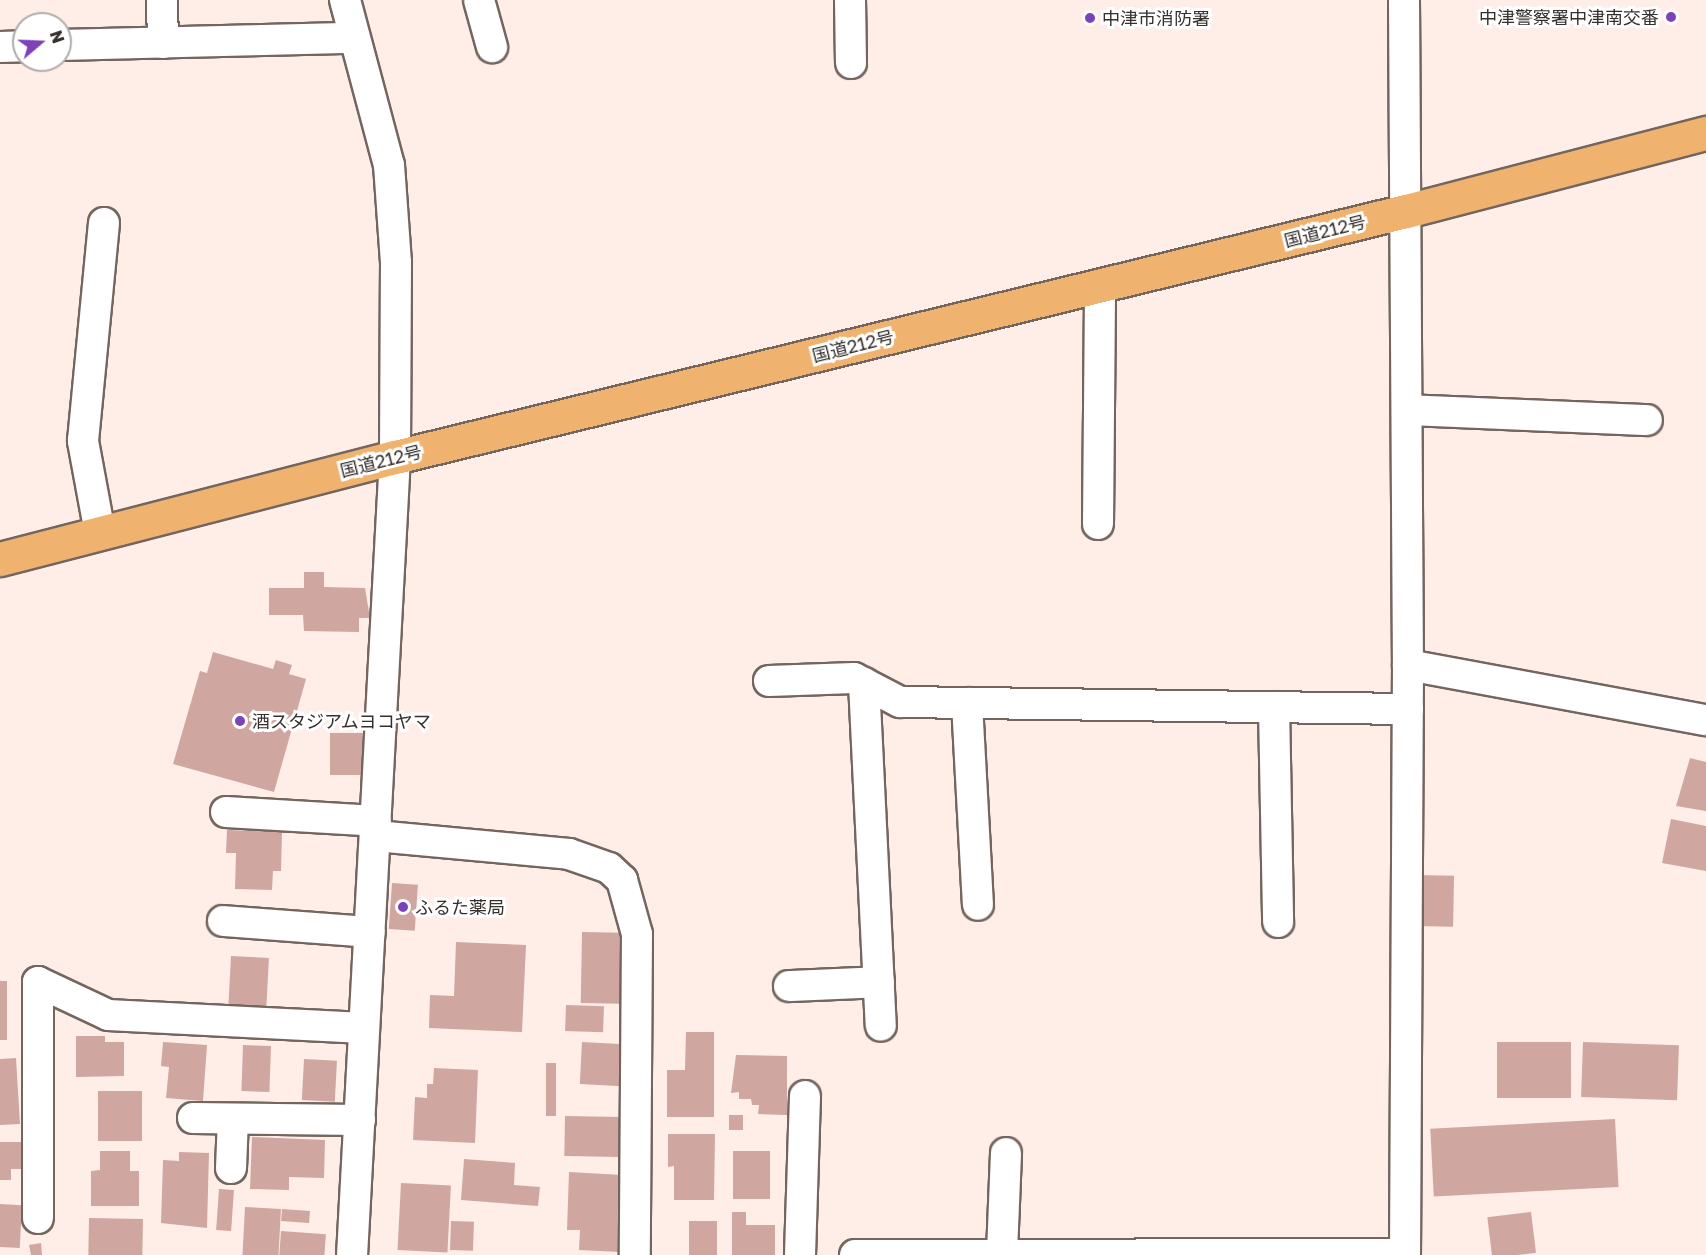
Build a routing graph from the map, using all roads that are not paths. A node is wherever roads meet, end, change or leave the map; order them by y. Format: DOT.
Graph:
graph roads {
  1 [pos="162,0"];
  2 [pos="345,0"];
  3 [pos="479,0"];
  4 [pos="850,0"];
  5 [pos="1404,0"];
  6 [pos="354,38"];
  7 [pos="163,43"];
  8 [pos="72,45"];
  9 [pos="492,47"];
  10 [pos="851,63"];
  11 [pos="1699,137"];
  12 [pos="1406,211"];
  13 [pos="104,223"];
  14 [pos="1100,286"];
  15 [pos="1407,410"];
  16 [pos="1647,420"];
  17 [pos="395,457"];
  18 [pos="1098,524"];
  19 [pos="100,533"];
  20 [pos="0,559"];
  21 [pos="1408,665"];
  22 [pos="769,681"];
  23 [pos="864,683"];
  24 [pos="967,703"];
  25 [pos="1274,707"];
  26 [pos="1408,709"];
  27 [pos="1706,720"];
  28 [pos="226,812"];
  29 [pos="376,829"];
  30 [pos="978,905"];
  31 [pos="223,921"];
  32 [pos="1278,922"];
  33 [pos="370,932"];
  34 [pos="879,982"];
  35 [pos="789,986"];
  36 [pos="881,1026"];
  37 [pos="364,1028"];
  38 [pos="805,1096"];
  39 [pos="193,1118"];
  40 [pos="233,1119"];
  41 [pos="360,1120"];
  42 [pos="1006,1153"];
  43 [pos="231,1168"];
  44 [pos="38,1218"];
  45 [pos="1002,1253"];
  46 [pos="1042,1254"];
  47 [pos="352,1255"];
  48 [pos="635,1255"];
  49 [pos="800,1255"];
  50 [pos="855,1255"];
  51 [pos="1405,1255"];
  1 -- 7 [label="street"];
  2 -- 6 [label="street"];
  3 -- 9 [label="street"];
  4 -- 10 [label="street"];
  5 -- 12 [label="street"];
  6 -- 7 [label="street"];
  6 -- 17 [label="street"];
  7 -- 8 [label="street"];
  11 -- 12 [label="highway, 国道212号"];
  12 -- 14 [label="highway, 国道212号"];
  12 -- 15 [label="street"];
  13 -- 19 [label="street"];
  14 -- 17 [label="highway, 国道212号"];
  14 -- 18 [label="street"];
  15 -- 16 [label="street"];
  15 -- 21 [label="street"];
  17 -- 19 [label="highway, 国道212号"];
  17 -- 29 [label="street"];
  19 -- 20 [label="highway, 国道212号"];
  21 -- 26 [label="street"];
  21 -- 27 [label="street"];
  22 -- 23 [label="street"];
  23 -- 24 [label="street"];
  23 -- 34 [label="street"];
  24 -- 25 [label="street"];
  24 -- 30 [label="street"];
  25 -- 26 [label="street"];
  25 -- 32 [label="street"];
  26 -- 51 [label="street"];
  28 -- 29 [label="street"];
  29 -- 33 [label="street"];
  29 -- 48 [label="street"];
  31 -- 33 [label="street"];
  33 -- 37 [label="street"];
  34 -- 35 [label="street"];
  34 -- 36 [label="street"];
  37 -- 41 [label="street"];
  37 -- 44 [label="street"];
  38 -- 49 [label="street"];
  39 -- 40 [label="street"];
  40 -- 41 [label="street"];
  40 -- 43 [label="street"];
  41 -- 47 [label="street"];
  42 -- 45 [label="street"];
  45 -- 46 [label="street"];
  45 -- 50 [label="street"];
  46 -- 51 [label="street"];
}
